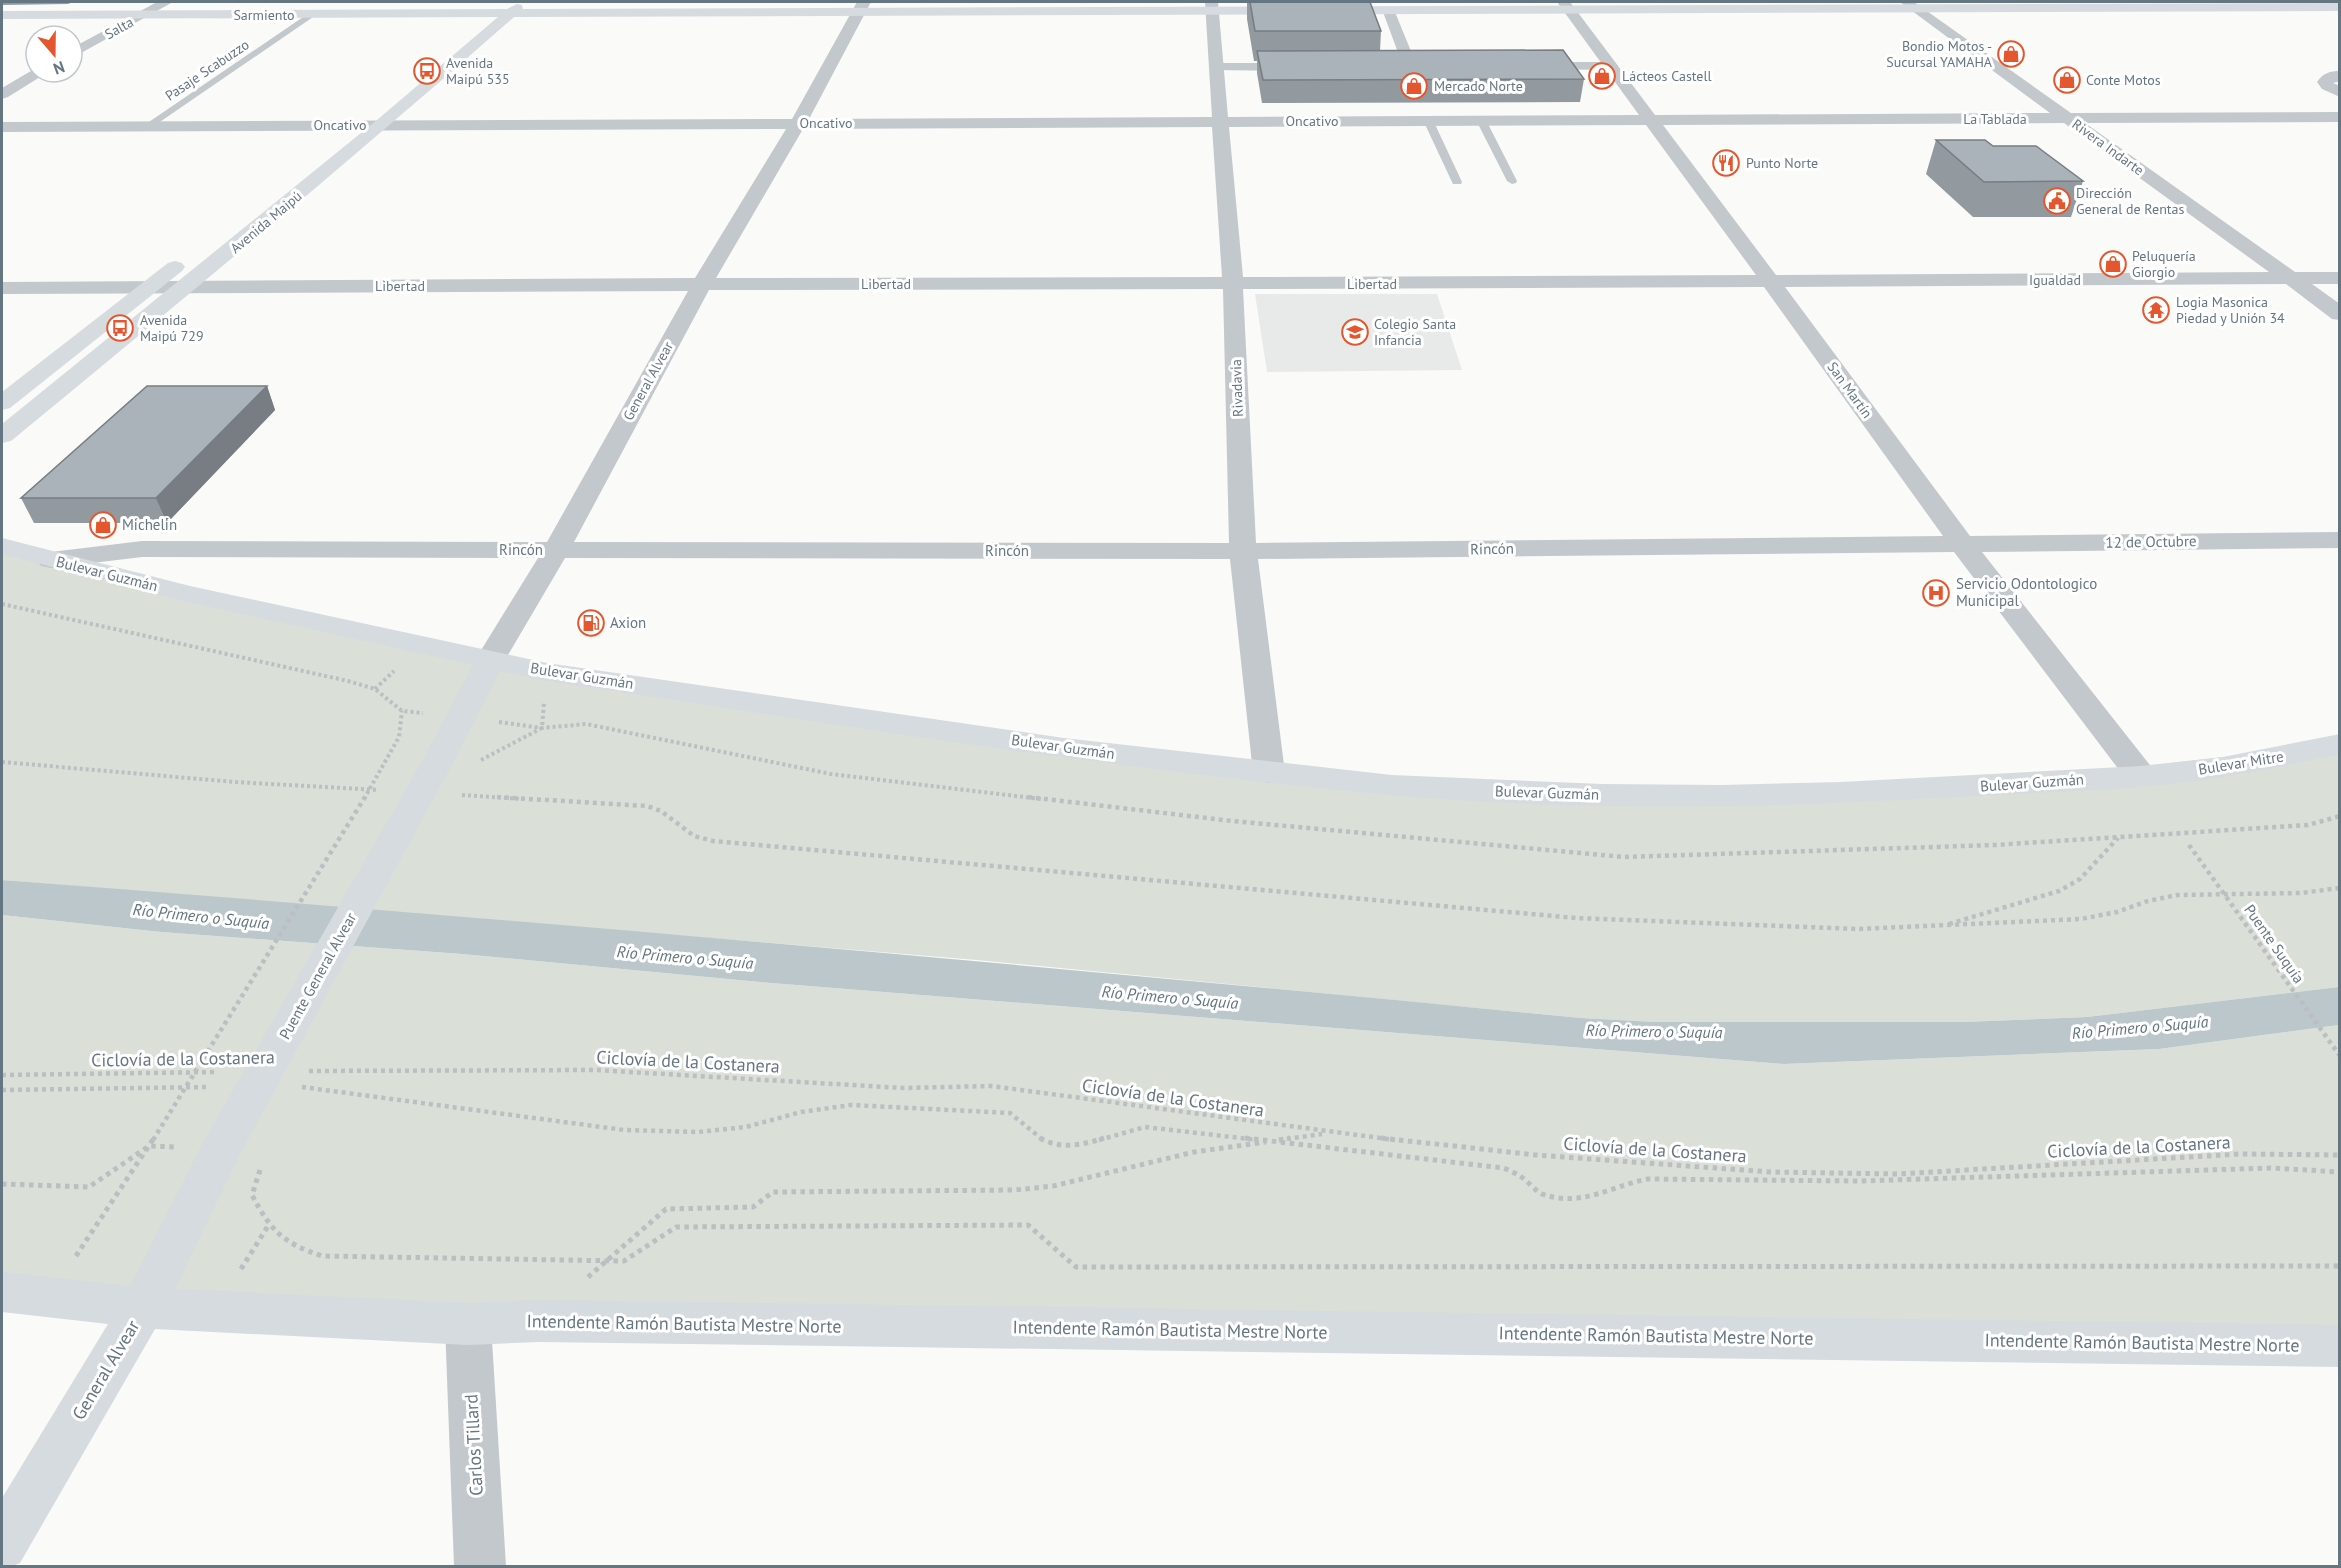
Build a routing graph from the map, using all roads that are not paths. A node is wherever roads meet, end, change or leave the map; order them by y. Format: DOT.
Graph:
graph roads {
  1 [pos="166,2"];
  2 [pos="498,2"];
  3 [pos="524,2"];
  4 [pos="1912,5"];
  5 [pos="2285,5"];
  6 [pos="1566,6"];
  7 [pos="861,7"];
  8 [pos="1212,7"];
  9 [pos="1386,7"];
  10 [pos="2340,7"];
  11 [pos="511,13"];
  12 [pos="483,14"];
  13 [pos="2,15"];
  14 [pos="142,15"];
  15 [pos="312,15"];
  16 [pos="2320,21"];
  17 [pos="466,28"];
  18 [pos="84,47"];
  19 [pos="1308,66"];
  20 [pos="1411,66"];
  21 [pos="1517,66"];
  22 [pos="1611,66"];
  23 [pos="1216,67"];
  24 [pos="2333,77"];
  25 [pos="24,81"];
  26 [pos="2340,92"];
  27 [pos="2,93"];
  28 [pos="377,117"];
  29 [pos="2340,117"];
  30 [pos="1650,119"];
  31 [pos="2069,119"];
  32 [pos="1428,120"];
  33 [pos="1481,120"];
  34 [pos="1221,121"];
  35 [pos="798,123"];
  36 [pos="354,125"];
  37 [pos="148,126"];
  38 [pos="2,127"];
  39 [pos="300,168"];
  40 [pos="1512,181"];
  41 [pos="1457,182"];
  42 [pos="191,254"];
  43 [pos="2289,278"];
  44 [pos="2340,278"];
  45 [pos="1771,282"];
  46 [pos="702,284"];
  47 [pos="1233,285"];
  48 [pos="149,287"];
  49 [pos="186,287"];
  50 [pos="2,288"];
  51 [pos="2340,314"];
  52 [pos="2,403"];
  53 [pos="2,436"];
  54 [pos="2340,540"];
  55 [pos="1962,544"];
  56 [pos="2,546"];
  57 [pos="556,550"];
  58 [pos="1243,551"];
  59 [pos="51,560"];
  60 [pos="489,660"];
  61 [pos="2340,744"];
  62 [pos="437,763"];
  63 [pos="1269,773"];
  64 [pos="2141,776"];
  65 [pos="201,1189"];
  66 [pos="2,1292"];
  67 [pos="143,1308"];
  68 [pos="468,1324"];
  69 [pos="2340,1346"];
  70 [pos="2,1545"];
  71 [pos="480,1566"];
  1 -- 14 [label="street, Salta"];
  2 -- 12 [label="main road"];
  3 -- 11 [label="main road, Avenida Maipú"];
  4 -- 5 [label="main road, Sarmiento"];
  4 -- 6 [label="main road, Sarmiento"];
  4 -- 31 [label="street, Rivera Indarte"];
  5 -- 10 [label="main road, Sarmiento"];
  5 -- 16 [label="main road"];
  6 -- 9 [label="main road, Sarmiento"];
  6 -- 22 [label="street, San Martín"];
  7 -- 8 [label="main road, Sarmiento"];
  7 -- 11 [label="main road, Sarmiento"];
  7 -- 35 [label="street, General Alvear"];
  8 -- 9 [label="main road, Sarmiento"];
  8 -- 23 [label="street, Rivadavia"];
  9 -- 20 [label="street"];
  11 -- 12 [label="main road, Sarmiento"];
  11 -- 28 [label="main road, Avenida Maipú"];
  12 -- 15 [label="main road, Sarmiento"];
  12 -- 17 [label="main road"];
  13 -- 14 [label="main road, Sarmiento"];
  14 -- 15 [label="main road, Sarmiento"];
  14 -- 18 [label="street, Salta"];
  15 -- 37 [label="lane, Pasaje Scabuzzo"];
  19 -- 23 [label="street"];
  21 -- 22 [label="street"];
  22 -- 30 [label="street, San Martín"];
  23 -- 34 [label="street, Rivadavia"];
  24 -- 26 [label="street"];
  25 -- 27 [label="street"];
  28 -- 35 [label="street, Oncativo"];
  28 -- 36 [label="street, Oncativo"];
  28 -- 49 [label="main road, Avenida Maipú"];
  29 -- 31 [label="street, La Tablada"];
  30 -- 31 [label="street, La Tablada"];
  30 -- 33 [label="street, Oncativo"];
  30 -- 45 [label="street, San Martín"];
  31 -- 43 [label="street, Rivera Indarte"];
  32 -- 33 [label="street, Oncativo"];
  32 -- 34 [label="street, Oncativo"];
  32 -- 41 [label="lane"];
  33 -- 40 [label="lane"];
  34 -- 35 [label="street, Oncativo"];
  34 -- 47 [label="street, Rivadavia"];
  35 -- 46 [label="street, General Alvear"];
  36 -- 37 [label="street, Oncativo"];
  36 -- 39 [label="main road, Avenida Maipú"];
  37 -- 38 [label="street, Oncativo"];
  42 -- 48 [label="main road"];
  43 -- 44 [label="street, Igualdad"];
  43 -- 45 [label="street, Igualdad"];
  43 -- 51 [label="street, Rivera Indarte"];
  45 -- 47 [label="street, Libertad"];
  45 -- 55 [label="street, San Martín"];
  46 -- 47 [label="street, Libertad"];
  46 -- 49 [label="street, Libertad"];
  46 -- 57 [label="street, General Alvear"];
  47 -- 58 [label="street, Rivadavia"];
  48 -- 49 [label="street, Libertad"];
  48 -- 50 [label="street, Libertad"];
  48 -- 52 [label="main road"];
  49 -- 53 [label="main road, Avenida Maipú"];
  54 -- 55 [label="street, 12 de Octubre"];
  55 -- 58 [label="street, Rincón"];
  55 -- 64 [label="street, San Martín"];
  56 -- 59 [label="main road, Bulevar Guzmán"];
  57 -- 58 [label="street, Rincón"];
  57 -- 59 [label="street, Rincón"];
  57 -- 60 [label="street, General Alvear"];
  58 -- 63 [label="street, Rivadavia"];
  59 -- 60 [label="main road, Bulevar Guzmán"];
  60 -- 62 [label="main road, General Alvear"];
  60 -- 63 [label="main road, Bulevar Guzmán"];
  61 -- 64 [label="main road, Bulevar Mitre"];
  62 -- 65 [label="main road, Puente General Alvear"];
  63 -- 64 [label="main road, Bulevar Guzmán"];
  65 -- 67 [label="main road, General Alvear"];
  66 -- 67 [label="main road, Intendente Ramón Bautista Mestre Norte"];
  67 -- 68 [label="main road, Intendente Ramón Bautista Mestre Norte"];
  67 -- 70 [label="main road, General Alvear"];
  68 -- 69 [label="main road, Intendente Ramón Bautista Mestre Norte"];
  68 -- 71 [label="street, Carlos Tillard"];
}
